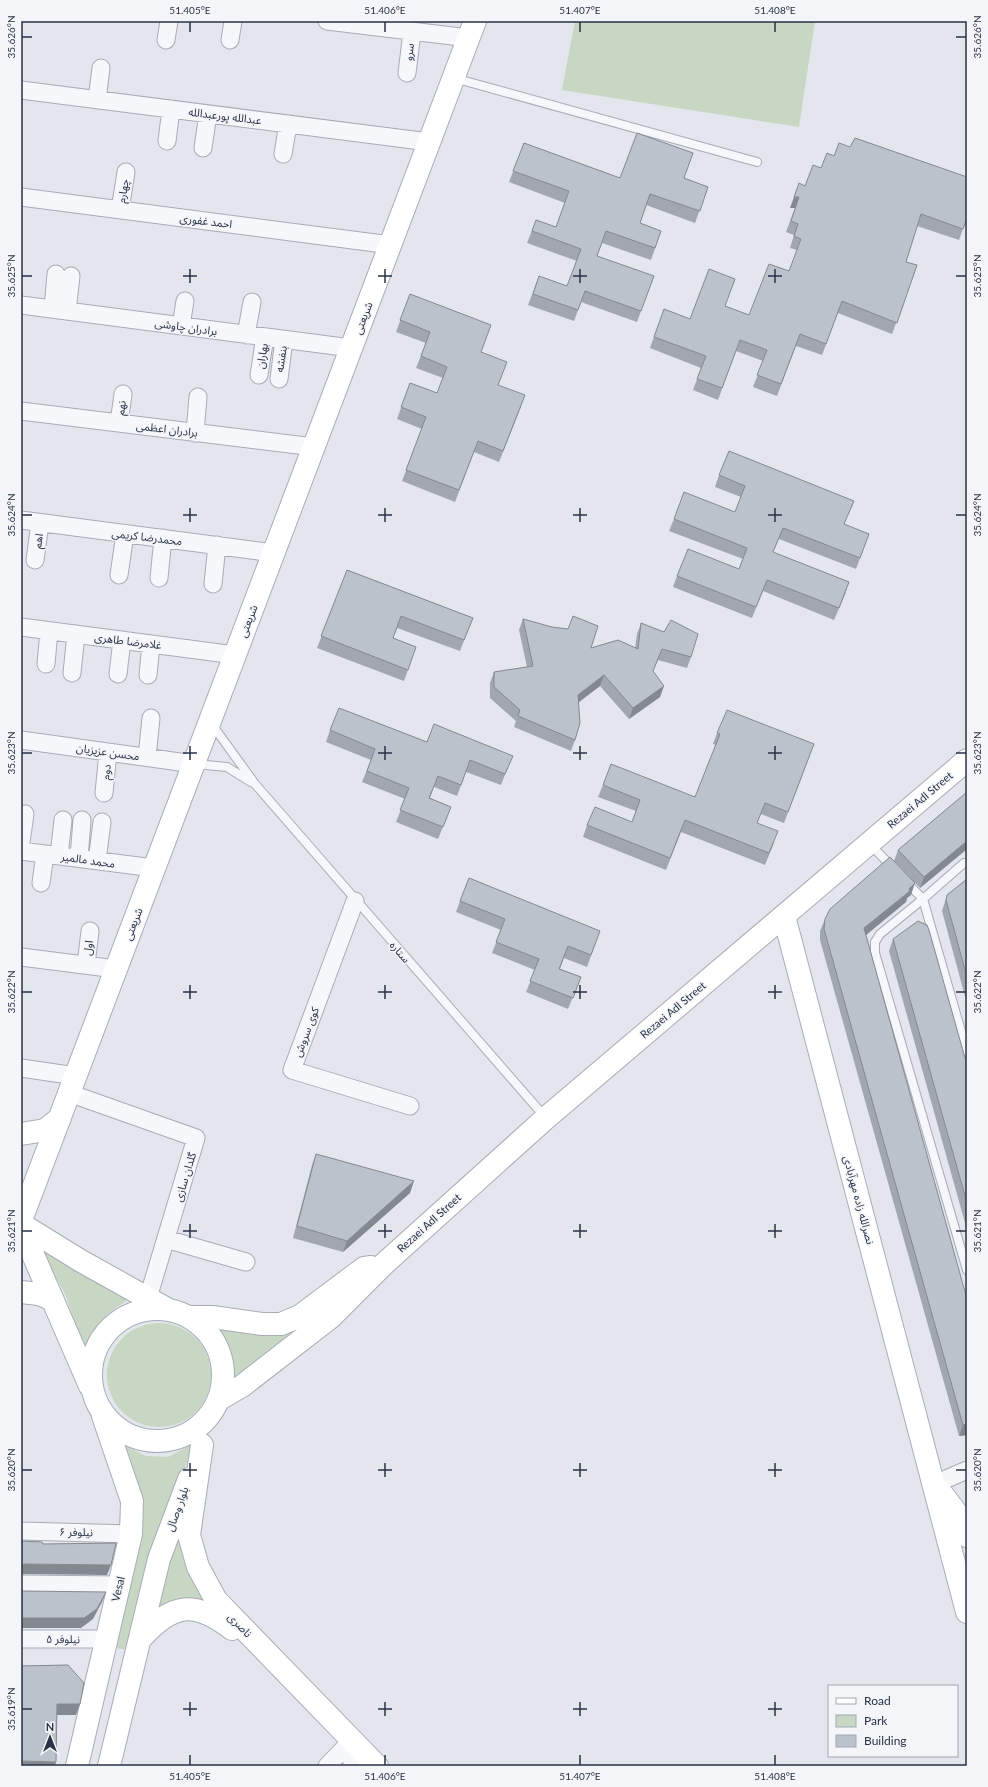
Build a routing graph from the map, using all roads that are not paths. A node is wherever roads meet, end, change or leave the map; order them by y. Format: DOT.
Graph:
graph roads {
  1 [pos="169,21"];
  2 [pos="233,21"];
  3 [pos="328,21"];
  4 [pos="469,29"];
  5 [pos="412,32"];
  6 [pos="166,40"];
  7 [pos="230,40"];
  8 [pos="101,68"];
  9 [pos="407,72"];
  10 [pos="454,78"];
  11 [pos="21,90"];
  12 [pos="97,100"];
  13 [pos="171,109"];
  14 [pos="208,114"];
  15 [pos="288,124"];
  16 [pos="167,141"];
  17 [pos="426,142"];
  18 [pos="203,148"];
  19 [pos="283,154"];
  20 [pos="757,162"];
  21 [pos="126,172"];
  22 [pos="21,197"];
  23 [pos="120,210"];
  24 [pos="386,244"];
  25 [pos="64,275"];
  26 [pos="185,301"];
  27 [pos="252,302"];
  28 [pos="21,305"];
  29 [pos="60,310"];
  30 [pos="181,326"];
  31 [pos="246,335"];
  32 [pos="265,337"];
  33 [pos="284,340"];
  34 [pos="348,348"];
  35 [pos="259,374"];
  36 [pos="279,379"];
  37 [pos="123,394"];
  38 [pos="198,397"];
  39 [pos="21,411"];
  40 [pos="119,423"];
  41 [pos="195,433"];
  42 [pos="310,447"];
  43 [pos="21,520"];
  44 [pos="40,523"];
  45 [pos="125,534"];
  46 [pos="163,538"];
  47 [pos="217,545"];
  48 [pos="270,552"];
  49 [pos="35,560"];
  50 [pos="119,576"];
  51 [pos="160,578"];
  52 [pos="213,584"];
  53 [pos="21,627"];
  54 [pos="49,631"];
  55 [pos="76,634"];
  56 [pos="118,640"];
  57 [pos="151,644"];
  58 [pos="231,654"];
  59 [pos="46,664"];
  60 [pos="72,673"];
  61 [pos="114,673"];
  62 [pos="148,675"];
  63 [pos="151,718"];
  64 [pos="212,718"];
  65 [pos="21,740"];
  66 [pos="108,752"];
  67 [pos="147,757"];
  68 [pos="967,760"];
  69 [pos="190,763"];
  70 [pos="256,784"];
  71 [pos="104,793"];
  72 [pos="25,814"];
  73 [pos="63,820"];
  74 [pos="82,820"];
  75 [pos="102,822"];
  76 [pos="21,842"];
  77 [pos="869,843"];
  78 [pos="21,851"];
  79 [pos="52,855"];
  80 [pos="78,858"];
  81 [pos="97,861"];
  82 [pos="967,863"];
  83 [pos="150,868"];
  84 [pos="41,883"];
  85 [pos="923,900"];
  86 [pos="355,901"];
  87 [pos="784,916"];
  88 [pos="90,931"];
  89 [pos="118,939"];
  90 [pos="21,957"];
  91 [pos="86,965"];
  92 [pos="109,968"];
  93 [pos="967,1052"];
  94 [pos="21,1068"];
  95 [pos="68,1079"];
  96 [pos="410,1106"];
  97 [pos="546,1118"];
  98 [pos="43,1127"];
  99 [pos="21,1229"];
  100 [pos="166,1239"];
  101 [pos="246,1262"];
  102 [pos="384,1264"];
  103 [pos="967,1270"];
  104 [pos="21,1292"];
  105 [pos="148,1298"];
  106 [pos="53,1300"];
  107 [pos="168,1309"];
  108 [pos="189,1317"];
  109 [pos="93,1394"];
  110 [pos="215,1407"];
  111 [pos="102,1413"];
  112 [pos="202,1445"];
  113 [pos="967,1470"];
  114 [pos="935,1484"];
  115 [pos="21,1531"];
  116 [pos="131,1534"];
  117 [pos="967,1536"];
  118 [pos="21,1584"];
  119 [pos="118,1585"];
  120 [pos="967,1612"];
  121 [pos="21,1638"];
  122 [pos="141,1638"];
  123 [pos="104,1646"];
  124 [pos="265,1650"];
  125 [pos="133,1661"];
  126 [pos="352,1740"];
  127 [pos="77,1766"];
  128 [pos="109,1766"];
  129 [pos="327,1766"];
  130 [pos="352,1766"];
  131 [pos="377,1766"];
  1 -- 6 [label="street"];
  2 -- 7 [label="street"];
  3 -- 5 [label="street"];
  4 -- 5 [label="street"];
  4 -- 10 [label="main road, شریعتی"];
  4 -- 17 [label="lane"];
  5 -- 9 [label="street, سرو"];
  8 -- 12 [label="street"];
  10 -- 17 [label="main road, شریعتی"];
  10 -- 20 [label="lane"];
  11 -- 12 [label="street, عبدالله پورعبدالله"];
  12 -- 13 [label="street, عبدالله پورعبدالله"];
  13 -- 14 [label="street, عبدالله پورعبدالله"];
  13 -- 16 [label="street"];
  14 -- 15 [label="street, عبدالله پورعبدالله"];
  14 -- 18 [label="street"];
  15 -- 17 [label="street, عبدالله پورعبدالله"];
  15 -- 19 [label="street"];
  17 -- 24 [label="main road, شریعتی"];
  21 -- 23 [label="street, چهارم"];
  22 -- 23 [label="street, احمد غفوری"];
  23 -- 24 [label="street, احمد غفوری"];
  24 -- 34 [label="main road, شریعتی"];
  25 -- 29 [label="street"];
  26 -- 30 [label="street"];
  27 -- 31 [label="street"];
  28 -- 29 [label="street, برادران چاوشی"];
  29 -- 30 [label="street, برادران چاوشی"];
  30 -- 31 [label="street, برادران چاوشی"];
  31 -- 32 [label="street, برادران چاوشی"];
  32 -- 33 [label="street, برادران چاوشی"];
  32 -- 35 [label="street, بهاران"];
  33 -- 34 [label="street, برادران چاوشی"];
  33 -- 36 [label="street, بنفشه"];
  34 -- 42 [label="main road, شریعتی"];
  37 -- 40 [label="street, نهم"];
  38 -- 41 [label="street"];
  39 -- 40 [label="street, برادران اعظمی"];
  40 -- 41 [label="street, برادران اعظمی"];
  41 -- 42 [label="street, برادران اعظمی"];
  42 -- 48 [label="main road, شریعتی"];
  43 -- 44 [label="street, محمدرضا کریمی"];
  44 -- 45 [label="street, محمدرضا کریمی"];
  44 -- 49 [label="street, اهم"];
  45 -- 46 [label="street, محمدرضا کریمی"];
  45 -- 50 [label="street"];
  46 -- 47 [label="street, محمدرضا کریمی"];
  46 -- 51 [label="street"];
  47 -- 48 [label="street, محمدرضا کریمی"];
  47 -- 52 [label="street"];
  48 -- 58 [label="main road, شریعتی"];
  53 -- 54 [label="street, غلامرضا طاهری"];
  54 -- 55 [label="street, غلامرضا طاهری"];
  54 -- 59 [label="street"];
  55 -- 56 [label="street, غلامرضا طاهری"];
  55 -- 60 [label="street"];
  56 -- 57 [label="street, غلامرضا طاهری"];
  56 -- 61 [label="street"];
  57 -- 58 [label="street, غلامرضا طاهری"];
  57 -- 62 [label="street"];
  58 -- 64 [label="main road, شریعتی"];
  58 -- 69 [label="lane"];
  63 -- 67 [label="street"];
  64 -- 69 [label="main road, شریعتی"];
  64 -- 70 [label="lane, ستاره"];
  65 -- 66 [label="street, محسن عزیزیان"];
  66 -- 67 [label="street, محسن عزیزیان"];
  66 -- 71 [label="street, دوم"];
  67 -- 69 [label="street, محسن عزیزیان"];
  68 -- 77 [label="main road, Rezaei Adl Street"];
  69 -- 70 [label="lane, ستاره"];
  69 -- 83 [label="main road, شریعتی"];
  70 -- 86 [label="lane, ستاره"];
  72 -- 76 [label="street"];
  73 -- 79 [label="street"];
  74 -- 80 [label="street"];
  75 -- 81 [label="street"];
  77 -- 85 [label="lane"];
  77 -- 87 [label="main road, Rezaei Adl Street"];
  78 -- 79 [label="street, محمد مالمیر"];
  79 -- 80 [label="street, محمد مالمیر"];
  79 -- 84 [label="street"];
  80 -- 81 [label="street, محمد مالمیر"];
  81 -- 83 [label="street, محمد مالمیر"];
  82 -- 85 [label="lane"];
  83 -- 89 [label="lane"];
  83 -- 92 [label="main road, شریعتی"];
  85 -- 93 [label="lane"];
  85 -- 103 [label="lane"];
  86 -- 96 [label="street, کوی سروش"];
  86 -- 97 [label="lane, ستاره"];
  87 -- 97 [label="main road, Rezaei Adl Street"];
  87 -- 114 [label="main road, نصرالله زاده مهرآبادی"];
  88 -- 91 [label="street, اول"];
  90 -- 91 [label="street"];
  91 -- 92 [label="street"];
  92 -- 95 [label="main road, شریعتی"];
  94 -- 95 [label="street"];
  95 -- 98 [label="main road, شریعتی"];
  95 -- 100 [label="street, گلدان سازی"];
  97 -- 102 [label="main road, Rezaei Adl Street"];
  98 -- 99 [label="main road, شریعتی"];
  99 -- 105 [label="main road"];
  99 -- 106 [label="main road"];
  100 -- 101 [label="street"];
  100 -- 105 [label="street, گلدان سازی"];
  102 -- 108 [label="main road"];
  102 -- 110 [label="main road, Rezaei Adl Street"];
  104 -- 106 [label="main road"];
  105 -- 107 [label="main road"];
  106 -- 109 [label="main road"];
  107 -- 108 [label="main road"];
  107 -- 109 [label="main road"];
  108 -- 110 [label="main road"];
  109 -- 111 [label="main road"];
  110 -- 111 [label="main road"];
  110 -- 112 [label="main road"];
  111 -- 116 [label="main road, Vesal"];
  112 -- 122 [label="main road"];
  112 -- 124 [label="main road, ناصری"];
  113 -- 114 [label="street"];
  114 -- 117 [label="main road, نصرالله زاده مهرآبادی"];
  114 -- 120 [label="main road, نصرالله زاده مهرآبادی"];
  115 -- 116 [label="street, نیلوفر ۶"];
  116 -- 119 [label="main road, Vesal"];
  118 -- 119 [label="street"];
  119 -- 123 [label="main road, Vesal"];
  121 -- 123 [label="street, نیلوفر ۵"];
  122 -- 124 [label="main road"];
  122 -- 125 [label="main road"];
  123 -- 125 [label="main road"];
  123 -- 127 [label="main road, Vesal"];
  124 -- 126 [label="main road, ناصری"];
  125 -- 128 [label="main road"];
  126 -- 129 [label="street"];
  126 -- 130 [label="street"];
  126 -- 131 [label="main road, ناصری"];
}
